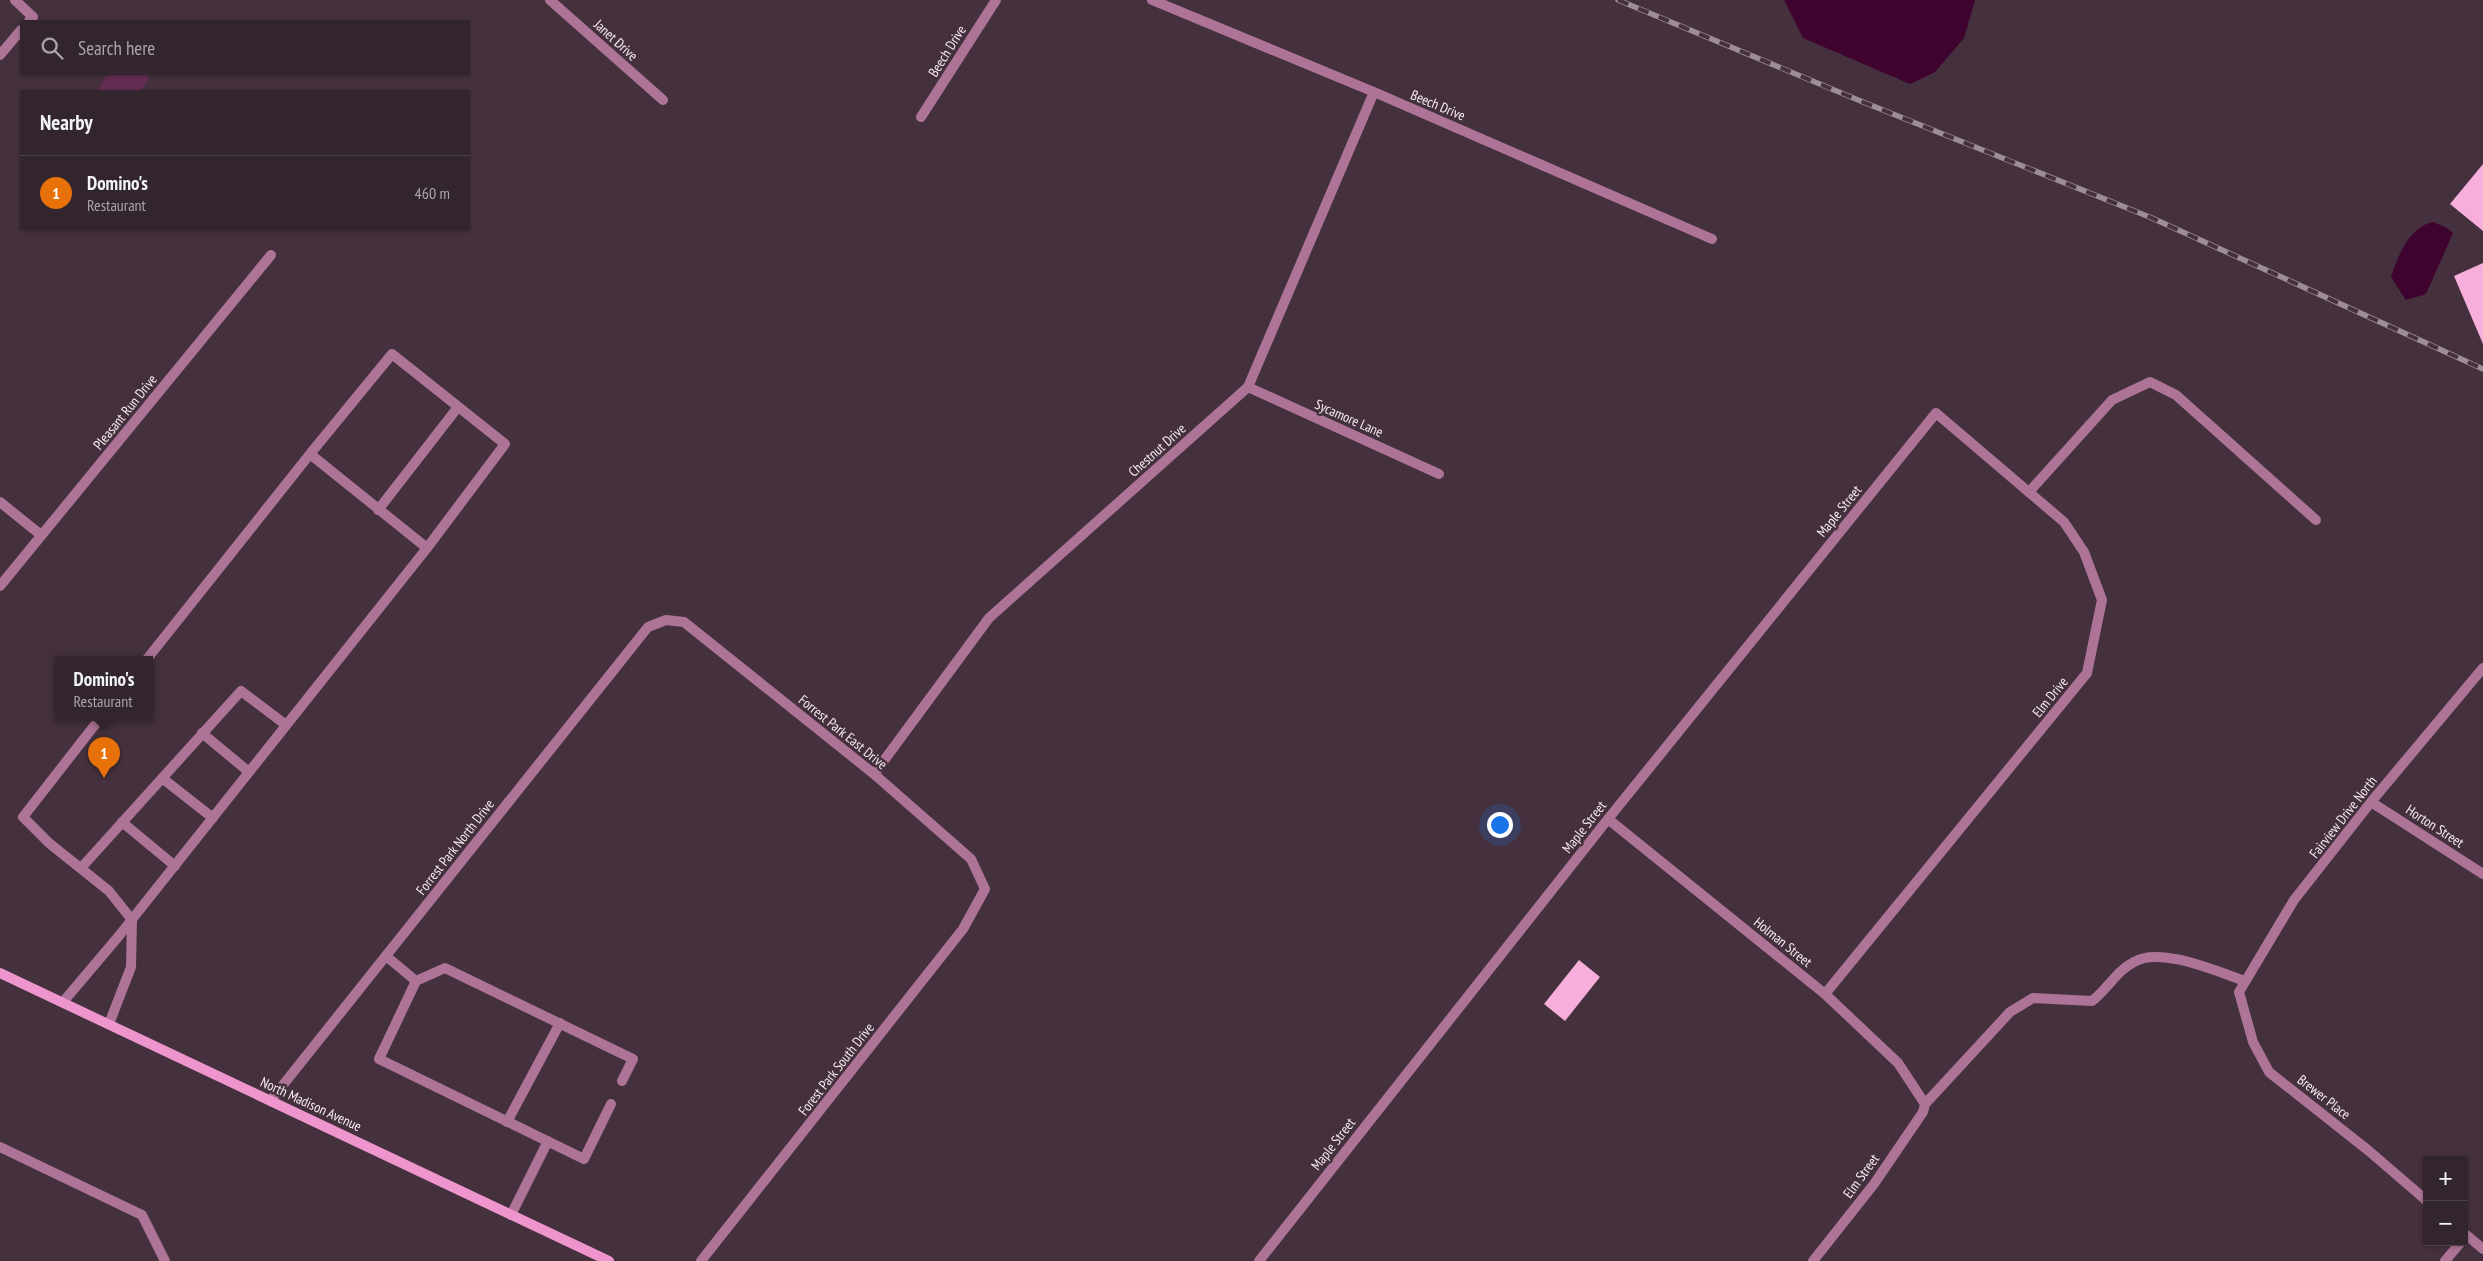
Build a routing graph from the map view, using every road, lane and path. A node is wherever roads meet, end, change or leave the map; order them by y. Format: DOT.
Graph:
graph roads {
  1 [pos="15,0"];
  2 [pos="550,0"];
  3 [pos="996,0"];
  4 [pos="1152,0"];
  5 [pos="29,20"];
  6 [pos="20,31"];
  7 [pos="0,54"];
  8 [pos="1374,92"];
  9 [pos="663,100"];
  10 [pos="922,117"];
  11 [pos="1712,239"];
  12 [pos="271,255"];
  13 [pos="1248,387"];
  14 [pos="458,407"];
  15 [pos="1936,413"];
  16 [pos="310,454"];
  17 [pos="1439,474"];
  18 [pos="2029,492"];
  19 [pos="0,502"];
  20 [pos="378,510"];
  21 [pos="2316,520"];
  22 [pos="40,535"];
  23 [pos="426,548"];
  24 [pos="0,586"];
  25 [pos="666,620"];
  26 [pos="149,656"];
  27 [pos="2483,668"];
  28 [pos="98,721"];
  29 [pos="286,725"];
  30 [pos="202,734"];
  31 [pos="249,772"];
  32 [pos="874,774"];
  33 [pos="162,778"];
  34 [pos="2371,802"];
  35 [pos="213,818"];
  36 [pos="1608,819"];
  37 [pos="122,822"];
  38 [pos="175,866"];
  39 [pos="81,868"];
  40 [pos="2483,874"];
  41 [pos="985,889"];
  42 [pos="132,920"];
  43 [pos="386,956"];
  44 [pos="0,973"];
  45 [pos="416,981"];
  46 [pos="2245,981"];
  47 [pos="2239,992"];
  48 [pos="1825,994"];
  49 [pos="63,1002"];
  50 [pos="560,1023"];
  51 [pos="109,1024"];
  52 [pos="622,1080"];
  53 [pos="271,1100"];
  54 [pos="611,1104"];
  55 [pos="1925,1104"];
  56 [pos="507,1122"];
  57 [pos="548,1141"];
  58 [pos="0,1147"];
  59 [pos="2423,1197"];
  60 [pos="511,1215"];
  61 [pos="2468,1240"];
  62 [pos="2457,1246"];
  63 [pos="2483,1249"];
  64 [pos="165,1261"];
  65 [pos="609,1261"];
  66 [pos="701,1261"];
  67 [pos="1258,1261"];
  68 [pos="1813,1261"];
  69 [pos="2445,1261"];
  1 -- 5 [label="street"];
  2 -- 9 [label="street, Janet Drive"];
  3 -- 10 [label="street, Beech Drive"];
  4 -- 8 [label="street, Beech Drive"];
  6 -- 7 [label="street"];
  8 -- 11 [label="street, Beech Drive"];
  8 -- 13 [label="street, Chestnut Drive"];
  12 -- 22 [label="street, Pleasant Run Drive"];
  13 -- 17 [label="street, Sycamore Lane"];
  13 -- 32 [label="street, Chestnut Drive"];
  14 -- 16 [label="street"];
  14 -- 20 [label="street"];
  14 -- 23 [label="street"];
  15 -- 18 [label="street, Elm Drive"];
  15 -- 36 [label="street, Maple Street"];
  16 -- 20 [label="street"];
  16 -- 26 [label="street"];
  18 -- 21 [label="street"];
  18 -- 48 [label="street, Elm Drive"];
  19 -- 22 [label="street"];
  20 -- 23 [label="street"];
  22 -- 24 [label="street, Pleasant Run Drive"];
  23 -- 29 [label="street"];
  25 -- 32 [label="street, Forrest Park East Drive"];
  25 -- 43 [label="street, Forrest Park North Drive"];
  27 -- 34 [label="street, Fairview Drive North"];
  28 -- 39 [label="street"];
  29 -- 30 [label="street"];
  29 -- 31 [label="street"];
  30 -- 31 [label="street"];
  30 -- 33 [label="street"];
  31 -- 35 [label="street"];
  32 -- 41 [label="street, Forrest Park East Drive"];
  33 -- 35 [label="street"];
  33 -- 37 [label="street"];
  34 -- 40 [label="street, Horton Street"];
  34 -- 46 [label="street, Fairview Drive North"];
  35 -- 38 [label="street"];
  36 -- 48 [label="street, Holman Street"];
  36 -- 67 [label="street, Maple Street"];
  37 -- 38 [label="street"];
  37 -- 39 [label="street"];
  38 -- 42 [label="street"];
  39 -- 42 [label="street"];
  41 -- 66 [label="street, Forest Park South Drive"];
  42 -- 49 [label="street"];
  42 -- 51 [label="street"];
  43 -- 45 [label="street"];
  43 -- 53 [label="street, Forrest Park North Drive"];
  44 -- 49 [label="main road, North Madison Avenue"];
  45 -- 50 [label="street"];
  45 -- 56 [label="street"];
  46 -- 47 [label="street, Fairview Drive North"];
  46 -- 55 [label="street, Elm Street"];
  47 -- 59 [label="street, Brewer Place"];
  48 -- 55 [label="street, Holman Street"];
  49 -- 51 [label="main road, North Madison Avenue"];
  50 -- 52 [label="street"];
  50 -- 56 [label="street"];
  51 -- 53 [label="main road, North Madison Avenue"];
  53 -- 60 [label="main road, North Madison Avenue"];
  54 -- 57 [label="street"];
  55 -- 68 [label="street, Elm Street"];
  56 -- 57 [label="street"];
  57 -- 60 [label="street"];
  58 -- 64 [label="street"];
  60 -- 65 [label="main road, North Madison Avenue"];
  61 -- 63 [label="street"];
  62 -- 69 [label="street"];
}
